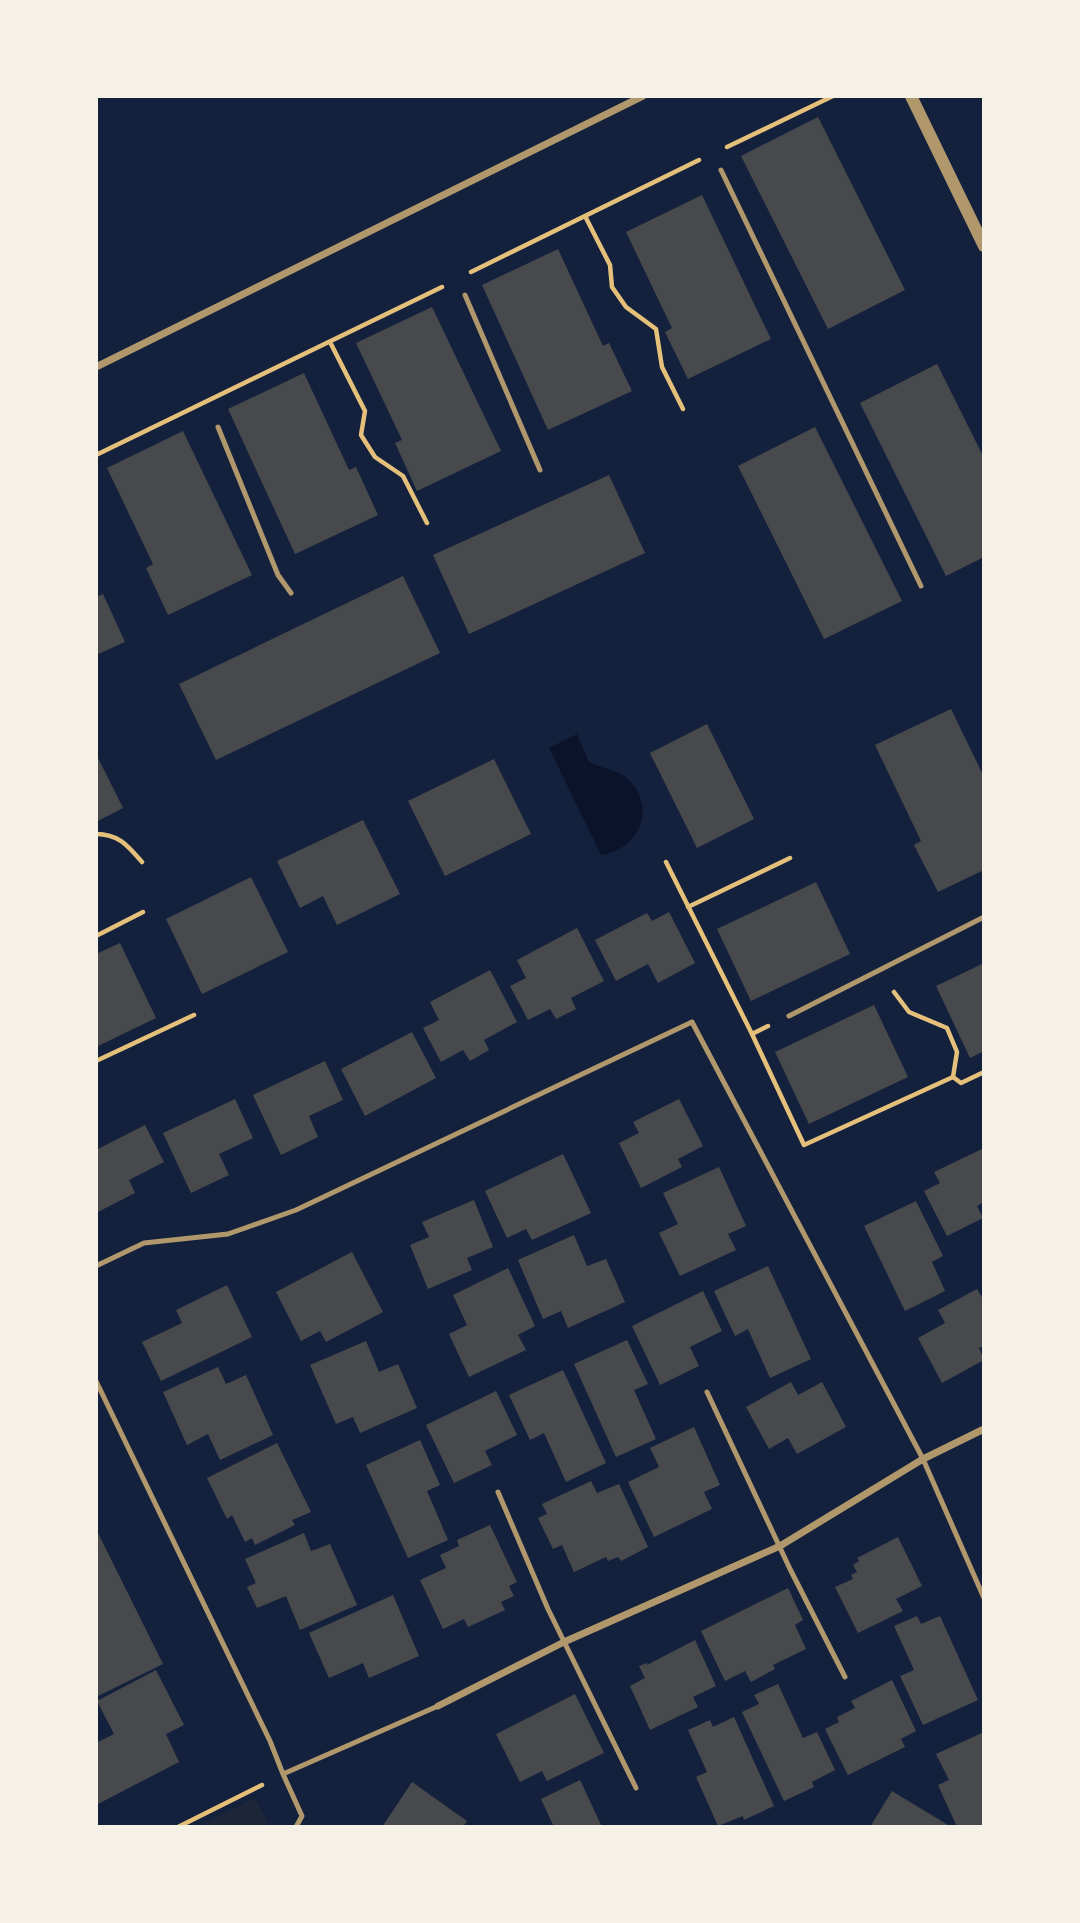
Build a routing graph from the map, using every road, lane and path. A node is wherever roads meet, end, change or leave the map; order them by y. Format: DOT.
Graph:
graph roads {
  1 [pos="643,96"];
  2 [pos="833,96"];
  3 [pos="911,96"];
  4 [pos="714,153"];
  5 [pos="721,170"];
  6 [pos="585,216"];
  7 [pos="984,246"];
  8 [pos="468,274"];
  9 [pos="444,286"];
  10 [pos="465,295"];
  11 [pos="330,342"];
  12 [pos="96,367"];
  13 [pos="683,409"];
  14 [pos="218,427"];
  15 [pos="96,455"];
  16 [pos="540,470"];
  17 [pos="427,523"];
  18 [pos="921,586"];
  19 [pos="290,593"];
  20 [pos="96,834"];
  21 [pos="790,858"];
  22 [pos="142,862"];
  23 [pos="666,862"];
  24 [pos="688,907"];
  25 [pos="143,912"];
  26 [pos="984,918"];
  27 [pos="96,936"];
  28 [pos="894,992"];
  29 [pos="194,1015"];
  30 [pos="789,1016"];
  31 [pos="752,1034"];
  32 [pos="96,1061"];
  33 [pos="984,1072"];
  34 [pos="953,1077"];
  35 [pos="96,1266"];
  36 [pos="96,1381"];
  37 [pos="707,1392"];
  38 [pos="984,1429"];
  39 [pos="923,1459"];
  40 [pos="498,1492"];
  41 [pos="780,1546"];
  42 [pos="984,1598"];
  43 [pos="564,1642"];
  44 [pos="845,1677"];
  45 [pos="438,1706"];
  46 [pos="283,1774"];
  47 [pos="636,1788"];
  48 [pos="178,1827"];
  49 [pos="296,1827"];
  1 -- 12 [label="street"];
  2 -- 4 [label="path"];
  3 -- 7 [label="street"];
  4 -- 5 [label="path"];
  4 -- 6 [label="path"];
  5 -- 18 [label="lane"];
  6 -- 8 [label="path"];
  6 -- 13 [label="path"];
  9 -- 11 [label="path"];
  10 -- 16 [label="lane"];
  11 -- 15 [label="path"];
  11 -- 17 [label="path"];
  14 -- 19 [label="lane"];
  20 -- 22 [label="path"];
  21 -- 24 [label="path"];
  23 -- 24 [label="path"];
  24 -- 31 [label="path"];
  25 -- 27 [label="path"];
  26 -- 30 [label="lane"];
  28 -- 34 [label="path"];
  29 -- 32 [label="path"];
  30 -- 31 [label="path"];
  31 -- 34 [label="path"];
  33 -- 34 [label="path"];
  35 -- 39 [label="lane"];
  36 -- 46 [label="lane"];
  37 -- 41 [label="lane"];
  38 -- 39 [label="street"];
  39 -- 41 [label="street"];
  39 -- 42 [label="lane"];
  40 -- 43 [label="lane"];
  41 -- 43 [label="street"];
  41 -- 44 [label="lane"];
  43 -- 45 [label="street"];
  43 -- 47 [label="lane"];
  45 -- 46 [label="lane"];
  46 -- 48 [label="path"];
  46 -- 49 [label="lane"];
}
